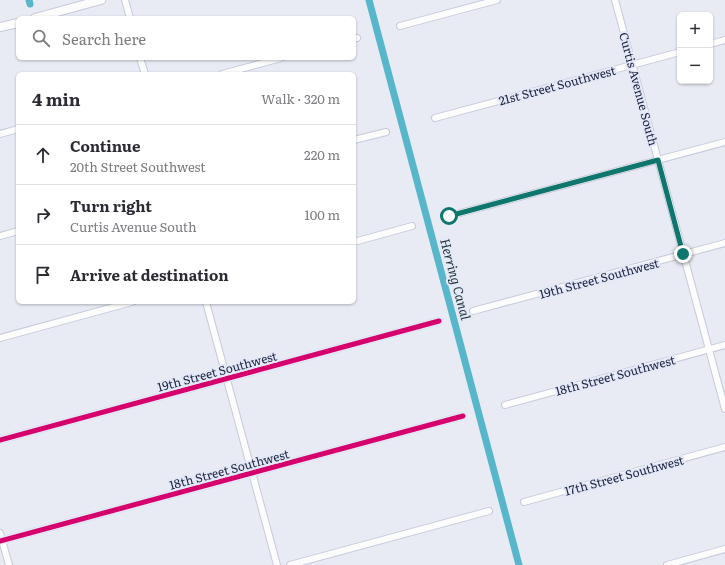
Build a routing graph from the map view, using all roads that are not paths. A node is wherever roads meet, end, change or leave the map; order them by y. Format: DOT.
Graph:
graph roads {
  1 [pos="101,0"];
  2 [pos="125,0"];
  3 [pos="497,0"];
  4 [pos="615,0"];
  5 [pos="42,16"];
  6 [pos="129,16"];
  7 [pos="16,24"];
  8 [pos="400,26"];
  9 [pos="0,28"];
  10 [pos="725,40"];
  11 [pos="713,43"];
  12 [pos="677,53"];
  13 [pos="141,60"];
  14 [pos="274,60"];
  15 [pos="632,65"];
  16 [pos="144,72"];
  17 [pos="229,72"];
  18 [pos="435,118"];
  19 [pos="16,130"];
  20 [pos="386,132"];
  21 [pos="0,134"];
  22 [pos="356,140"];
  23 [pos="725,142"];
  24 [pos="658,160"];
  25 [pos="449,216"];
  26 [pos="412,226"];
  27 [pos="16,232"];
  28 [pos="0,236"];
  29 [pos="356,241"];
  30 [pos="725,243"];
  31 [pos="683,254"];
  32 [pos="125,304"];
  33 [pos="207,304"];
  34 [pos="473,312"];
  35 [pos="439,321"];
  36 [pos="0,338"];
  37 [pos="725,345"];
  38 [pos="709,350"];
  39 [pos="227,378"];
  40 [pos="505,405"];
  41 [pos="725,409"];
  42 [pos="463,416"];
  43 [pos="0,440"];
  44 [pos="725,447"];
  45 [pos="253,473"];
  46 [pos="524,502"];
  47 [pos="489,511"];
  48 [pos="0,533"];
  49 [pos="1,541"];
  50 [pos="725,550"];
  51 [pos="8,565"];
  52 [pos="277,565"];
  53 [pos="290,565"];
  54 [pos="667,565"];
  1 -- 5 [label="street"];
  2 -- 6 [label="street"];
  3 -- 8 [label="street"];
  4 -- 15 [label="street, Curtis Avenue South"];
  7 -- 9 [label="street"];
  10 -- 11 [label="street"];
  12 -- 15 [label="street, 21st Street Southwest"];
  13 -- 16 [label="street"];
  14 -- 17 [label="street"];
  15 -- 18 [label="street, 21st Street Southwest"];
  15 -- 24 [label="street, Curtis Avenue South"];
  19 -- 21 [label="street"];
  20 -- 22 [label="street"];
  23 -- 24 [label="street"];
  24 -- 25 [label="street"];
  24 -- 31 [label="street, Curtis Avenue South"];
  26 -- 29 [label="street"];
  27 -- 28 [label="street"];
  30 -- 31 [label="street, 19th Street Southwest"];
  31 -- 34 [label="street, 19th Street Southwest"];
  31 -- 38 [label="street, Curtis Avenue South"];
  32 -- 36 [label="street"];
  33 -- 39 [label="street"];
  35 -- 39 [label="street, 19th Street Southwest"];
  37 -- 38 [label="street, 18th Street Southwest"];
  38 -- 40 [label="street, 18th Street Southwest"];
  38 -- 41 [label="street, Curtis Avenue South"];
  39 -- 43 [label="street, 19th Street Southwest"];
  39 -- 45 [label="street"];
  42 -- 45 [label="street, 18th Street Southwest"];
  44 -- 46 [label="street, 17th Street Southwest"];
  45 -- 49 [label="street, 18th Street Southwest"];
  45 -- 52 [label="street"];
  47 -- 53 [label="street"];
  48 -- 49 [label="street"];
  49 -- 51 [label="street"];
  50 -- 54 [label="street"];
}
